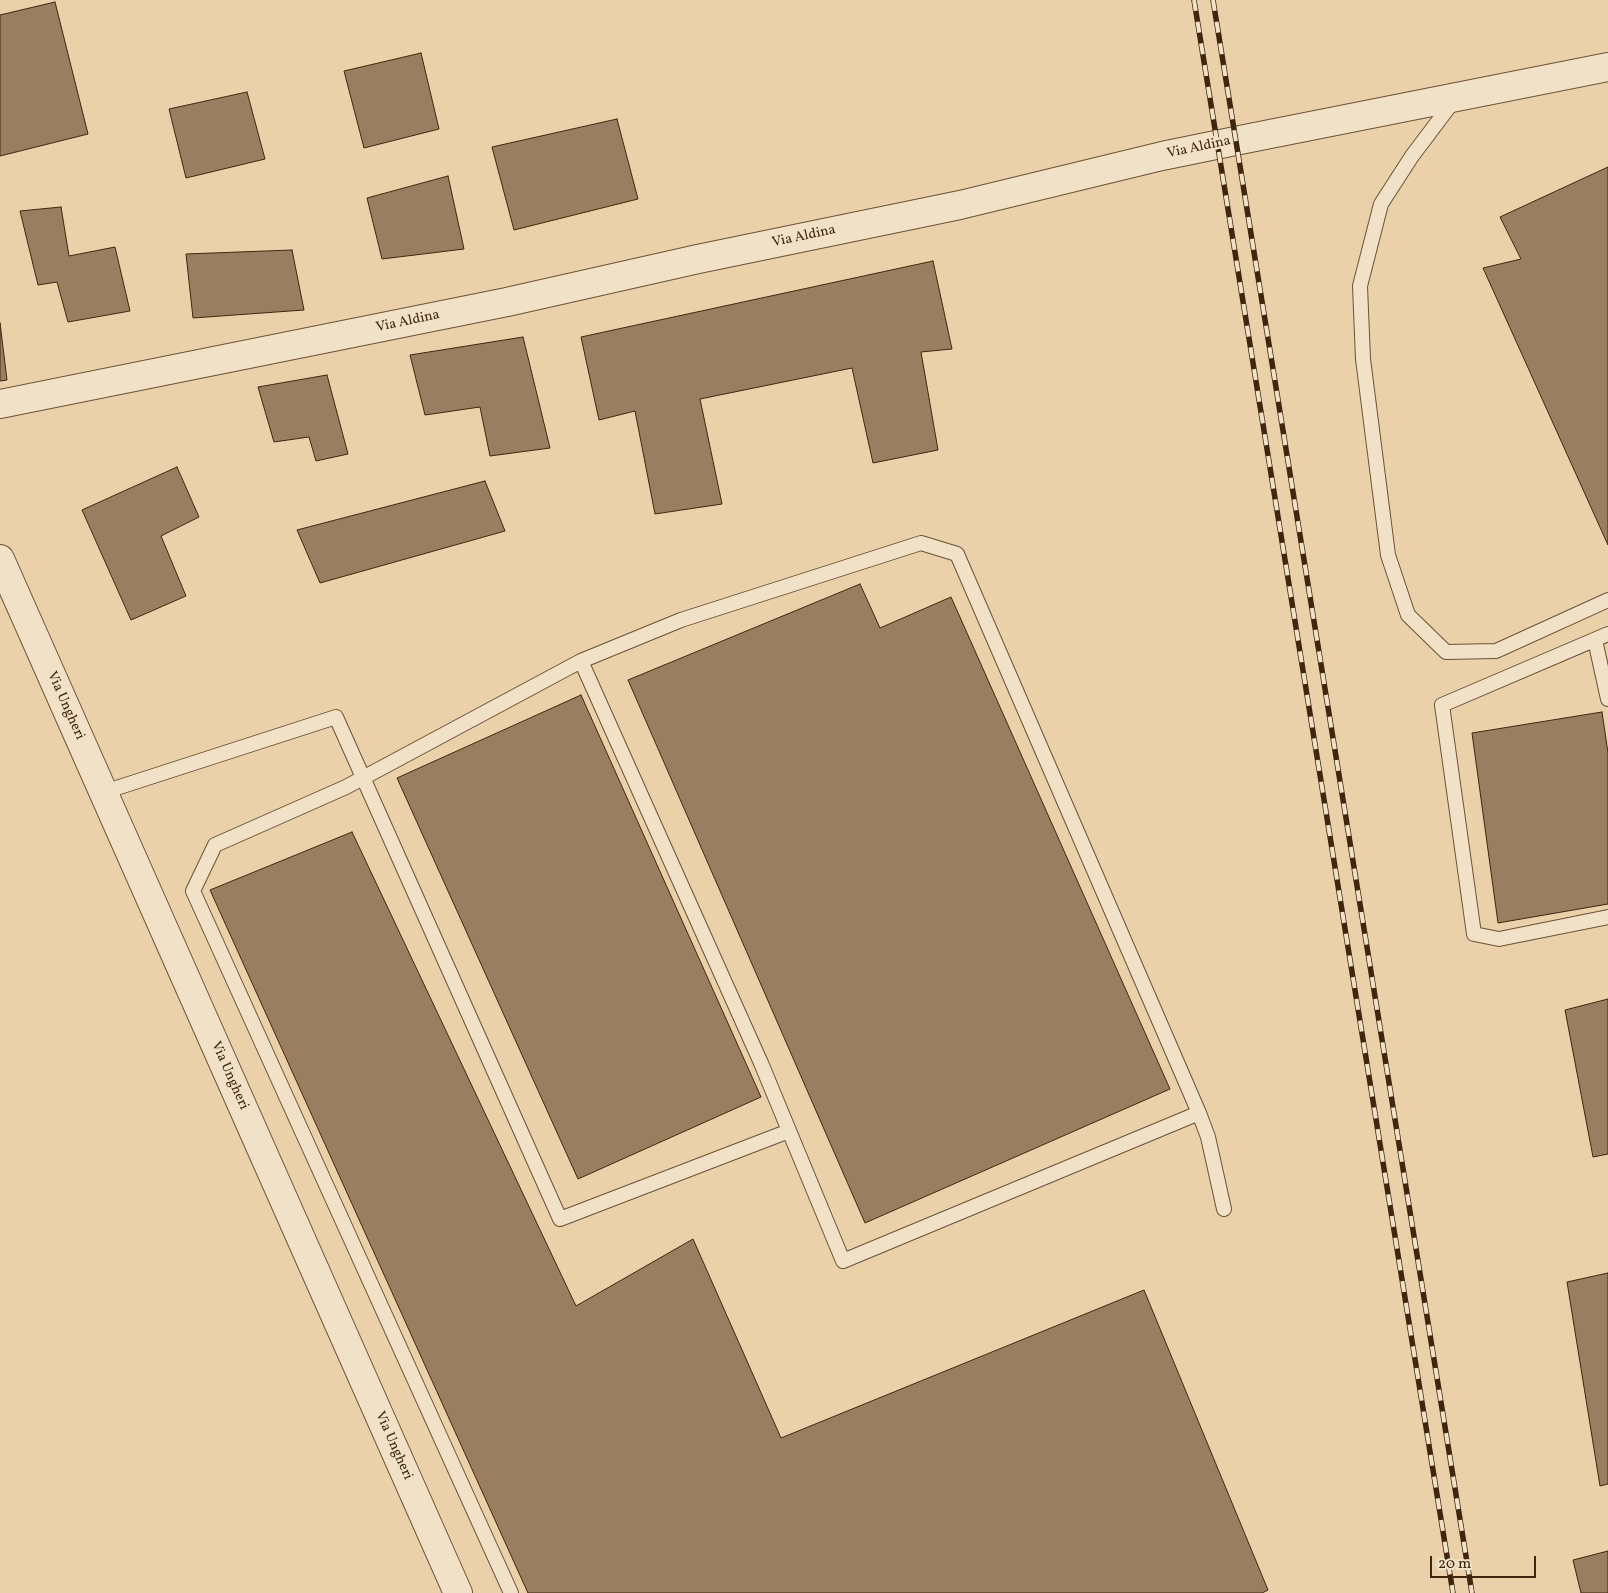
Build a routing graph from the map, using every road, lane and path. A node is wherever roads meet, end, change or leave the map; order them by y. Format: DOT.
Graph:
graph roads {
  1 [pos="1608,67"];
  2 [pos="1455,98"];
  3 [pos="0,404"];
  4 [pos="0,560"];
  5 [pos="1608,600"];
  6 [pos="1608,634"];
  7 [pos="1595,640"];
  8 [pos="581,661"];
  9 [pos="1608,699"];
  10 [pos="363,777"];
  11 [pos="104,792"];
  12 [pos="1608,917"];
  13 [pos="1199,1113"];
  14 [pos="789,1131"];
  15 [pos="1224,1209"];
  16 [pos="458,1593"];
  17 [pos="510,1593"];
  1 -- 2 [label="street, Via Aldina"];
  2 -- 3 [label="street, Via Aldina"];
  2 -- 5 [label="lane"];
  4 -- 11 [label="street, Via Ungheri"];
  6 -- 7 [label="lane"];
  7 -- 9 [label="lane"];
  7 -- 12 [label="lane"];
  8 -- 10 [label="lane"];
  8 -- 13 [label="lane"];
  8 -- 14 [label="lane"];
  10 -- 11 [label="lane"];
  10 -- 14 [label="lane"];
  10 -- 17 [label="lane"];
  11 -- 16 [label="street, Via Ungheri"];
  13 -- 14 [label="lane"];
  13 -- 15 [label="lane"];
}
